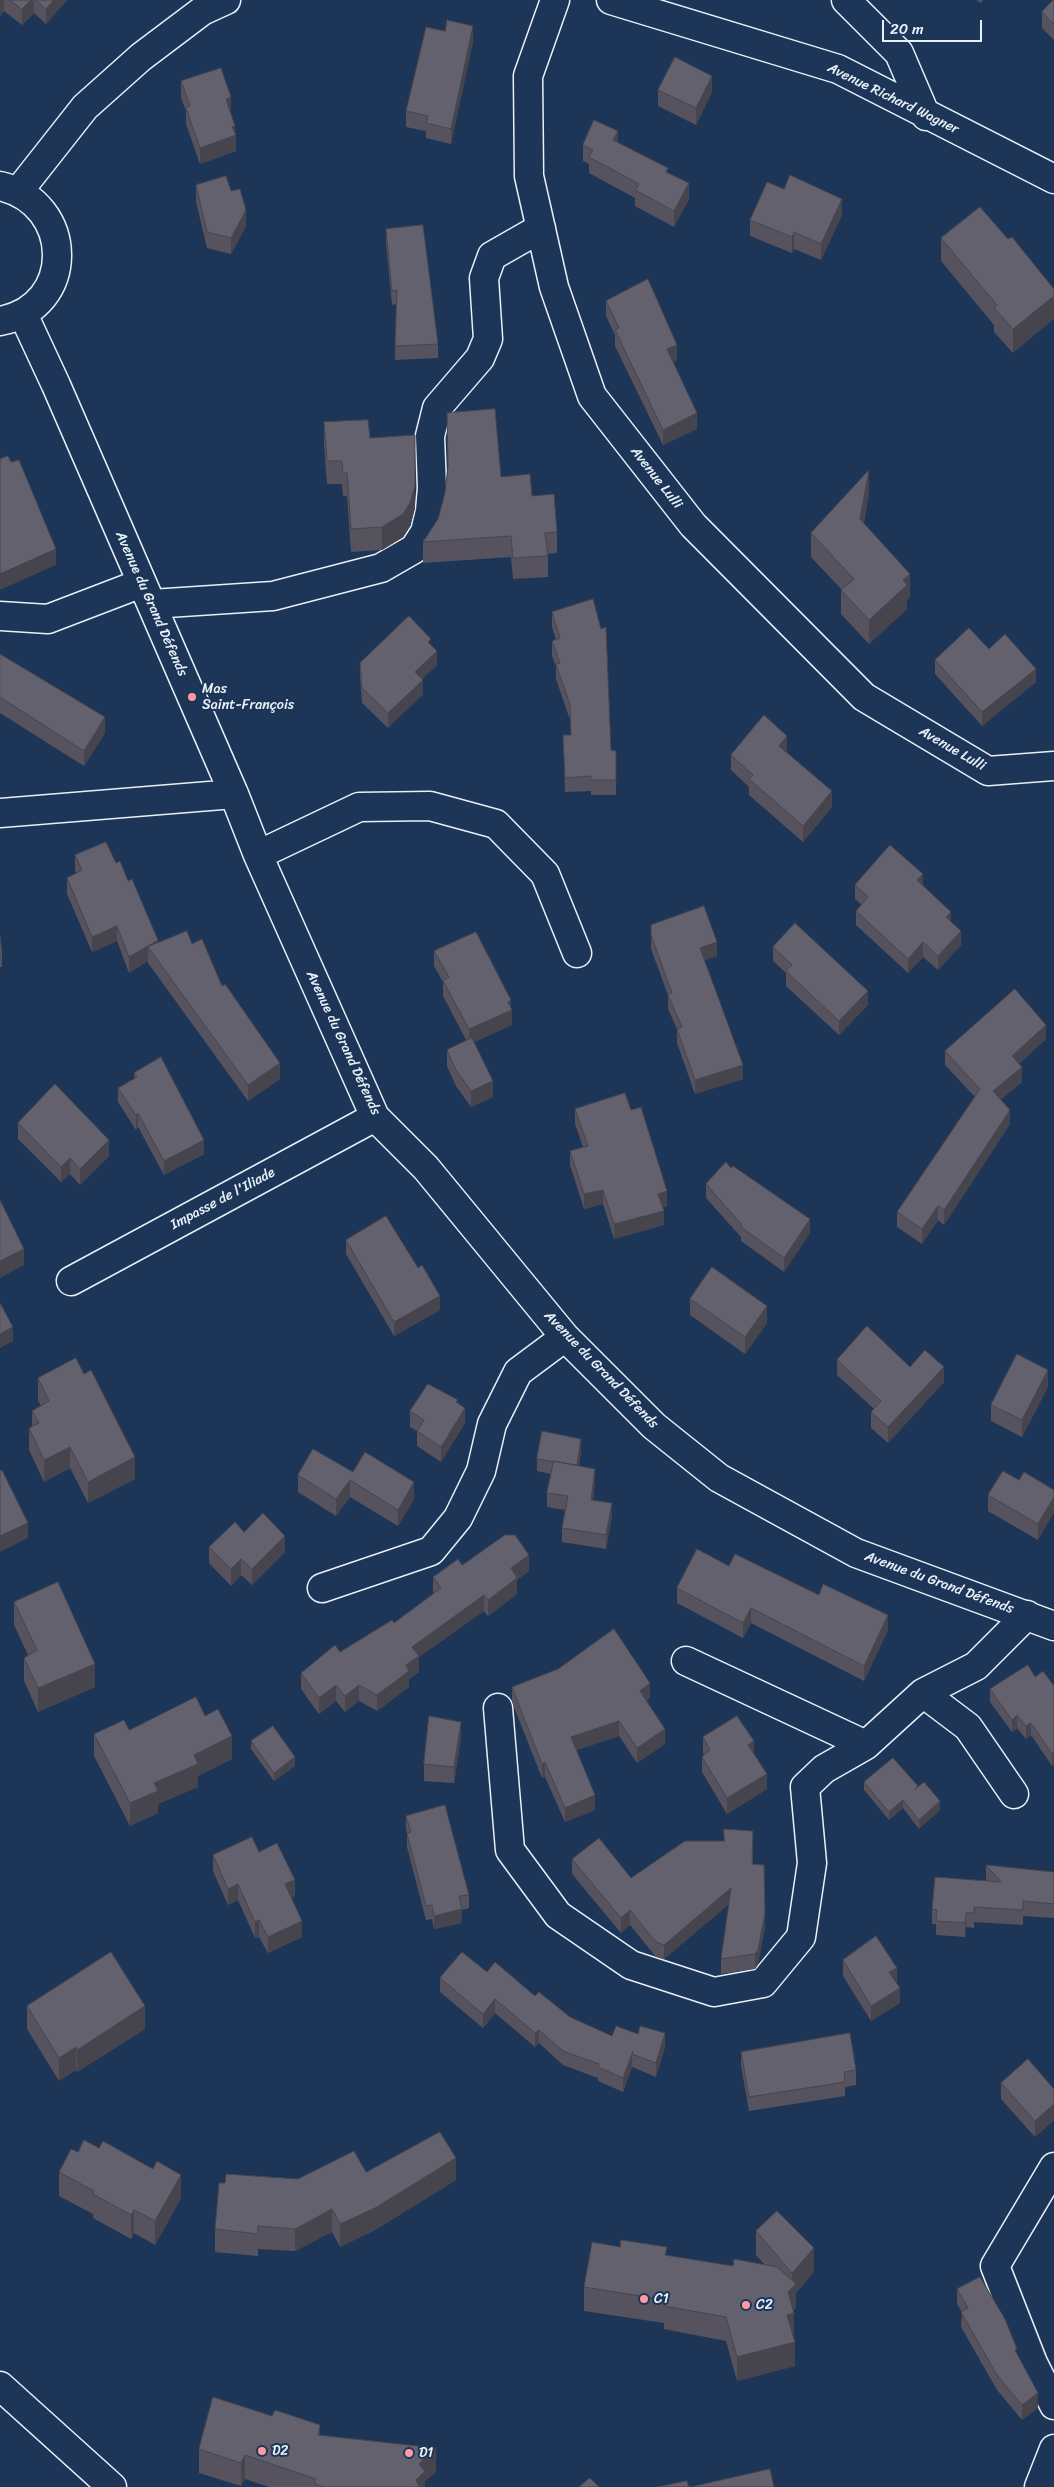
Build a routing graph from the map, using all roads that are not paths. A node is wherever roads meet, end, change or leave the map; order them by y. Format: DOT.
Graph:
graph roads {
  1 [pos="226,0"];
  2 [pos="555,0"];
  3 [pos="611,0"];
  4 [pos="846,0"];
  5 [pos="926,116"];
  6 [pos="1054,179"];
  7 [pos="9,189"];
  8 [pos="541,228"];
  9 [pos="11,317"];
  10 [pos="147,593"];
  11 [pos="0,616"];
  12 [pos="1054,766"];
  13 [pos="234,794"];
  14 [pos="0,813"];
  15 [pos="258,855"];
  16 [pos="578,954"];
  17 [pos="375,1117"];
  18 [pos="71,1281"];
  19 [pos="565,1337"];
  20 [pos="322,1588"];
  21 [pos="1027,1615"];
  22 [pos="1054,1626"];
  23 [pos="686,1661"];
  24 [pos="923,1693"];
  25 [pos="498,1708"];
  26 [pos="866,1745"];
  27 [pos="1014,1794"];
  28 [pos="1054,2167"];
  29 [pos="0,2386"];
  30 [pos="1054,2405"];
  31 [pos="1054,2449"];
  32 [pos="112,2487"];
  33 [pos="1039,2487"];
  1 -- 7 [label="street"];
  2 -- 8 [label="street, Avenue Lulli"];
  3 -- 5 [label="street, Avenue Richard Wagner"];
  4 -- 5 [label="street"];
  5 -- 6 [label="street, Avenue Richard Wagner"];
  7 -- 9 [label="street"];
  8 -- 10 [label="street"];
  8 -- 12 [label="street, Avenue Lulli"];
  9 -- 10 [label="street, Avenue du Grand Défends"];
  10 -- 11 [label="street"];
  10 -- 13 [label="street, Avenue du Grand Défends"];
  13 -- 14 [label="street"];
  13 -- 15 [label="street, Avenue du Grand Défends"];
  15 -- 16 [label="street"];
  15 -- 17 [label="street, Avenue du Grand Défends"];
  17 -- 18 [label="street, Impasse de l'Iliade"];
  17 -- 19 [label="street, Avenue du Grand Défends"];
  19 -- 20 [label="street"];
  19 -- 21 [label="street, Avenue du Grand Défends"];
  21 -- 22 [label="street, Avenue du Grand Défends"];
  21 -- 24 [label="street"];
  23 -- 26 [label="street"];
  24 -- 26 [label="street"];
  24 -- 27 [label="street"];
  25 -- 26 [label="street"];
  28 -- 30 [label="street"];
  29 -- 32 [label="street"];
  31 -- 33 [label="street"];
}
